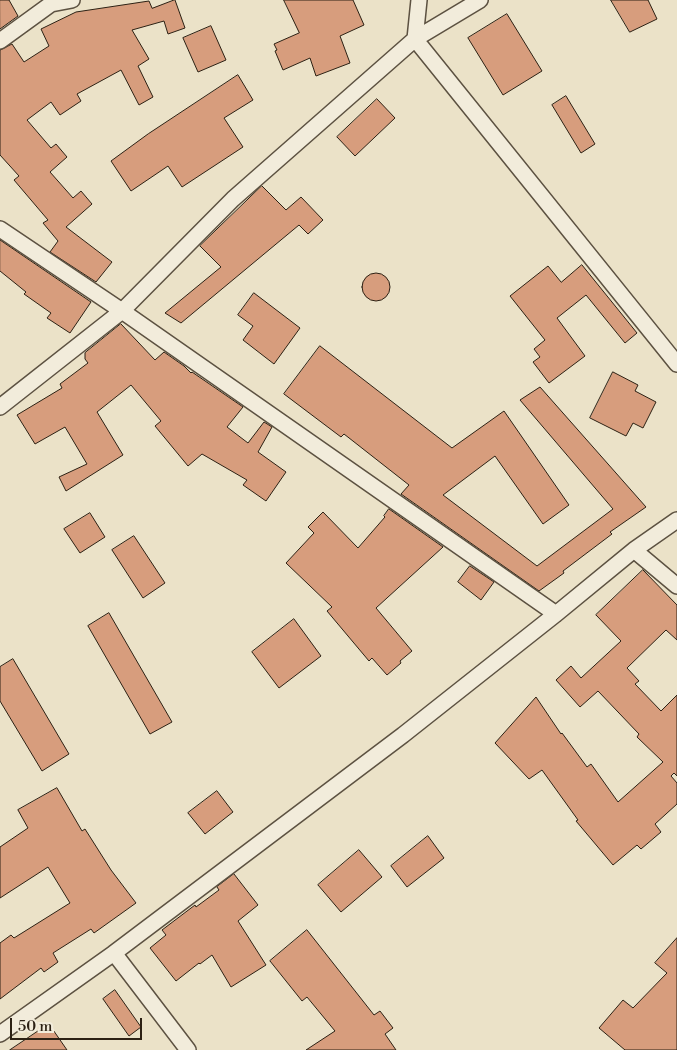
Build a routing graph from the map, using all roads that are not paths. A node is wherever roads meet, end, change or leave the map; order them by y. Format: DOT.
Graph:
graph roads {
  1 [pos="72,0"];
  2 [pos="419,0"];
  3 [pos="480,0"];
  4 [pos="415,39"];
  5 [pos="0,41"];
  6 [pos="0,228"];
  7 [pos="122,311"];
  8 [pos="677,364"];
  9 [pos="0,407"];
  10 [pos="677,520"];
  11 [pos="634,550"];
  12 [pos="677,586"];
  13 [pos="556,614"];
  14 [pos="114,953"];
  15 [pos="0,1034"];
  16 [pos="188,1050"];
  1 -- 5 [label="street"];
  2 -- 4 [label="street"];
  3 -- 4 [label="street"];
  4 -- 7 [label="street"];
  4 -- 8 [label="street"];
  6 -- 7 [label="street"];
  7 -- 9 [label="street"];
  7 -- 13 [label="street"];
  10 -- 11 [label="street"];
  11 -- 12 [label="street"];
  11 -- 13 [label="street"];
  13 -- 14 [label="street"];
  14 -- 15 [label="street"];
  14 -- 16 [label="street"];
}
